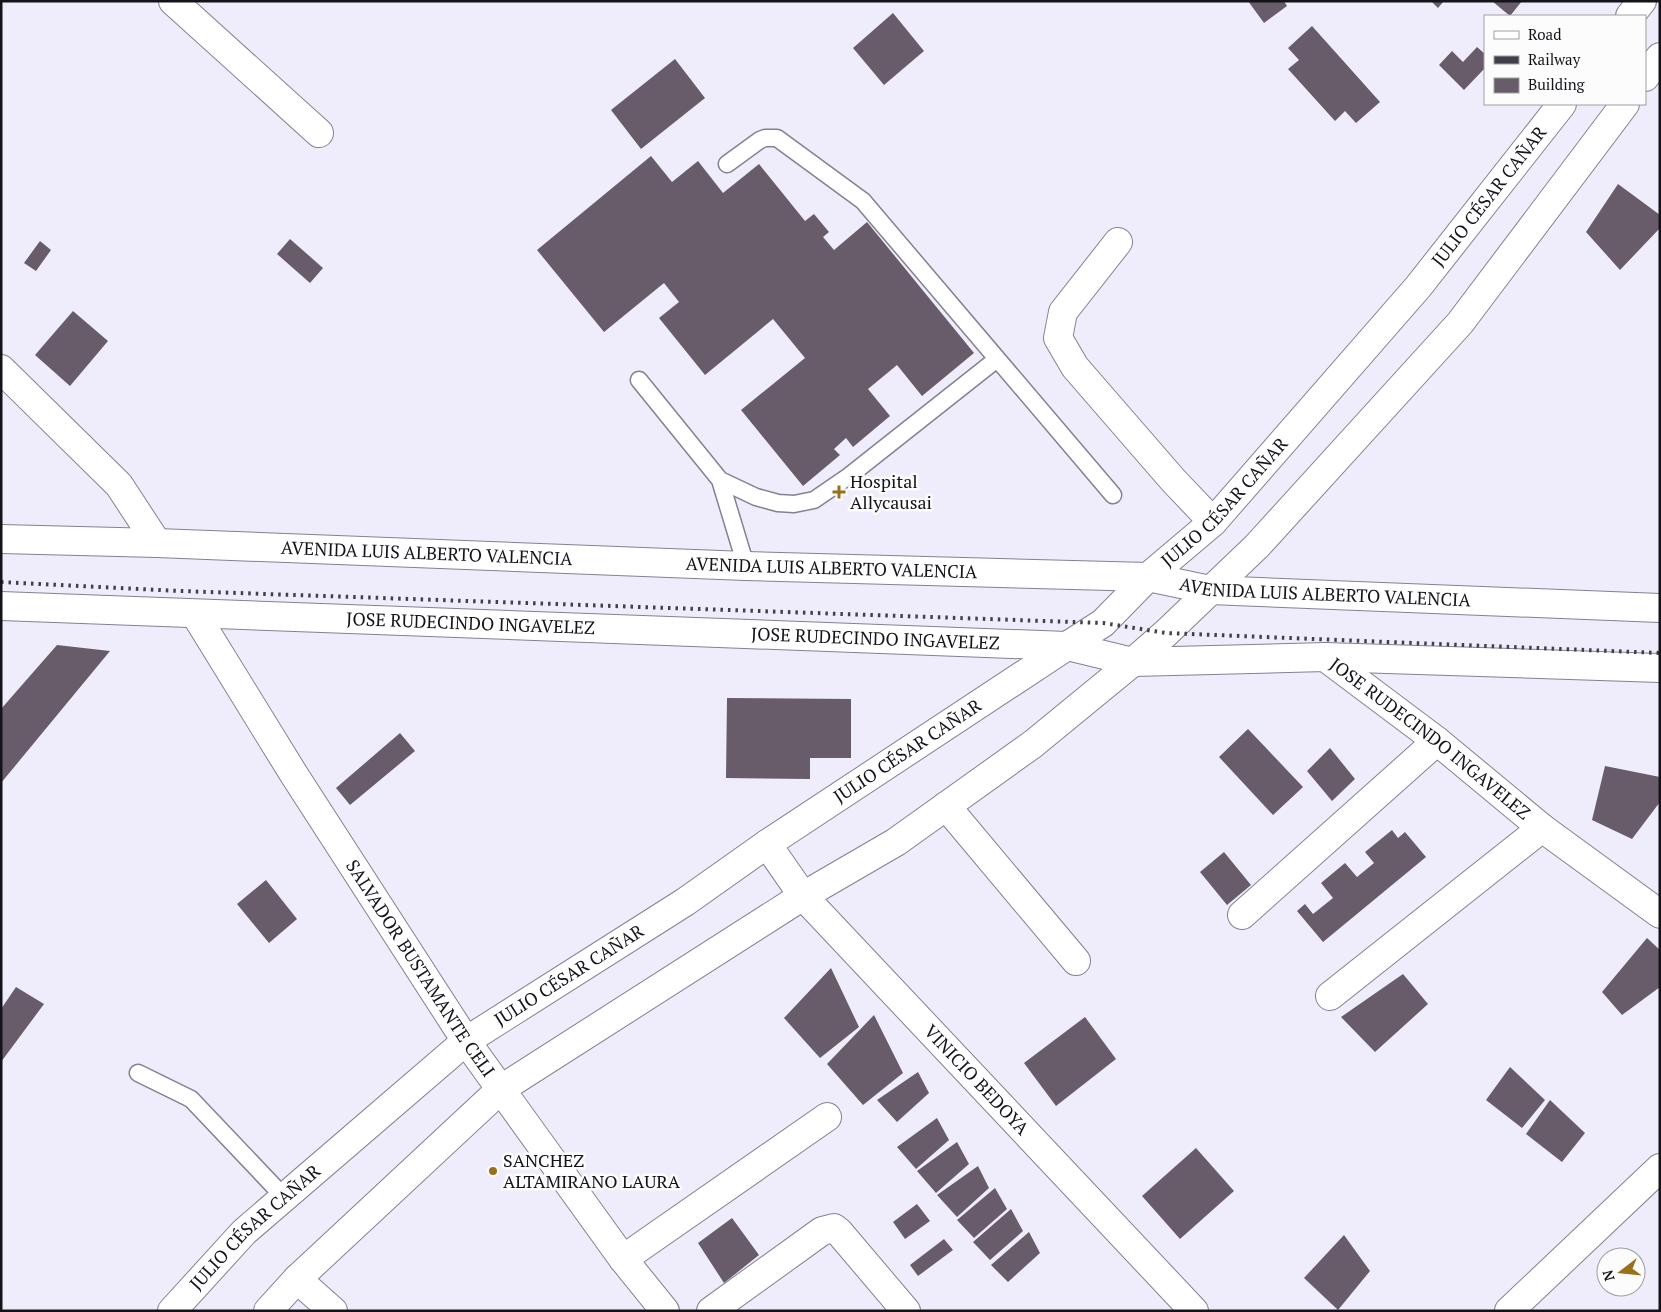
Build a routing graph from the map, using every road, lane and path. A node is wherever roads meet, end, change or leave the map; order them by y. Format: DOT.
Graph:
graph roads {
  1 [pos="173,1"];
  2 [pos="1642,1"];
  3 [pos="1631,15"];
  4 [pos="1660,57"];
  5 [pos="1646,76"];
  6 [pos="1561,105"];
  7 [pos="1624,105"];
  8 [pos="319,134"];
  9 [pos="727,164"];
  10 [pos="1118,242"];
  11 [pos="997,359"];
  12 [pos="1,369"];
  13 [pos="639,380"];
  14 [pos="720,480"];
  15 [pos="1113,495"];
  16 [pos="1213,522"];
  17 [pos="1,539"];
  18 [pos="156,543"];
  19 [pos="746,566"];
  20 [pos="1148,577"];
  21 [pos="1210,590"];
  22 [pos="1,606"];
  23 [pos="1660,608"];
  24 [pos="195,614"];
  25 [pos="1067,646"];
  26 [pos="1325,657"];
  27 [pos="1133,662"];
  28 [pos="1660,668"];
  29 [pos="1437,741"];
  30 [pos="946,806"];
  31 [pos="1542,828"];
  32 [pos="767,844"];
  33 [pos="803,896"];
  34 [pos="1660,914"];
  35 [pos="1242,915"];
  36 [pos="1076,961"];
  37 [pos="1330,996"];
  38 [pos="466,1041"];
  39 [pos="138,1073"];
  40 [pos="501,1089"];
  41 [pos="827,1117"];
  42 [pos="1660,1168"];
  43 [pos="284,1197"];
  44 [pos="623,1259"];
  45 [pos="297,1279"];
  46 [pos="172,1311"];
  47 [pos="268,1311"];
  48 [pos="333,1311"];
  49 [pos="665,1311"];
  50 [pos="711,1311"];
  51 [pos="906,1311"];
  52 [pos="1194,1311"];
  53 [pos="1509,1311"];
  1 -- 8 [label="street"];
  2 -- 3 [label="street"];
  4 -- 5 [label="street"];
  6 -- 16 [label="street, JULIO CÉSAR CAÑAR"];
  7 -- 21 [label="street"];
  9 -- 11 [label="lane"];
  10 -- 16 [label="street"];
  11 -- 14 [label="lane"];
  11 -- 15 [label="lane"];
  12 -- 18 [label="street"];
  13 -- 14 [label="lane"];
  14 -- 19 [label="lane"];
  16 -- 20 [label="street, JULIO CÉSAR CAÑAR"];
  17 -- 18 [label="street, AVENIDA LUIS ALBERTO VALENCIA"];
  18 -- 19 [label="street, AVENIDA LUIS ALBERTO VALENCIA"];
  19 -- 20 [label="street, AVENIDA LUIS ALBERTO VALENCIA"];
  20 -- 21 [label="street, AVENIDA LUIS ALBERTO VALENCIA"];
  20 -- 25 [label="street, JULIO CÉSAR CAÑAR"];
  21 -- 23 [label="street, AVENIDA LUIS ALBERTO VALENCIA"];
  21 -- 27 [label="street"];
  22 -- 24 [label="street, JOSE RUDECINDO INGAVELEZ"];
  24 -- 25 [label="street, JOSE RUDECINDO INGAVELEZ"];
  24 -- 38 [label="street, SALVADOR BUSTAMANTE CELI"];
  25 -- 27 [label="street, JOSE RUDECINDO INGAVELEZ"];
  25 -- 32 [label="street, JULIO CÉSAR CAÑAR"];
  26 -- 27 [label="street, JOSE RUDECINDO INGAVELEZ"];
  26 -- 28 [label="street"];
  26 -- 29 [label="street, JOSE RUDECINDO INGAVELEZ"];
  27 -- 30 [label="street"];
  29 -- 31 [label="street, JOSE RUDECINDO INGAVELEZ"];
  29 -- 35 [label="street"];
  30 -- 33 [label="street"];
  30 -- 36 [label="street"];
  31 -- 34 [label="street, JOSE RUDECINDO INGAVELEZ"];
  31 -- 37 [label="street"];
  32 -- 33 [label="street, VINICIO BEDOYA"];
  32 -- 38 [label="street, JULIO CÉSAR CAÑAR"];
  33 -- 40 [label="street"];
  33 -- 52 [label="street, VINICIO BEDOYA"];
  38 -- 40 [label="street, SALVADOR BUSTAMANTE CELI"];
  38 -- 43 [label="street, JULIO CÉSAR CAÑAR"];
  39 -- 43 [label="lane"];
  40 -- 44 [label="street, SALVADOR BUSTAMANTE CELI"];
  40 -- 45 [label="street"];
  41 -- 44 [label="street"];
  42 -- 53 [label="street"];
  43 -- 46 [label="street, JULIO CÉSAR CAÑAR"];
  44 -- 49 [label="street, SALVADOR BUSTAMANTE CELI"];
  45 -- 47 [label="street"];
  45 -- 48 [label="street"];
  50 -- 51 [label="street"];
}
